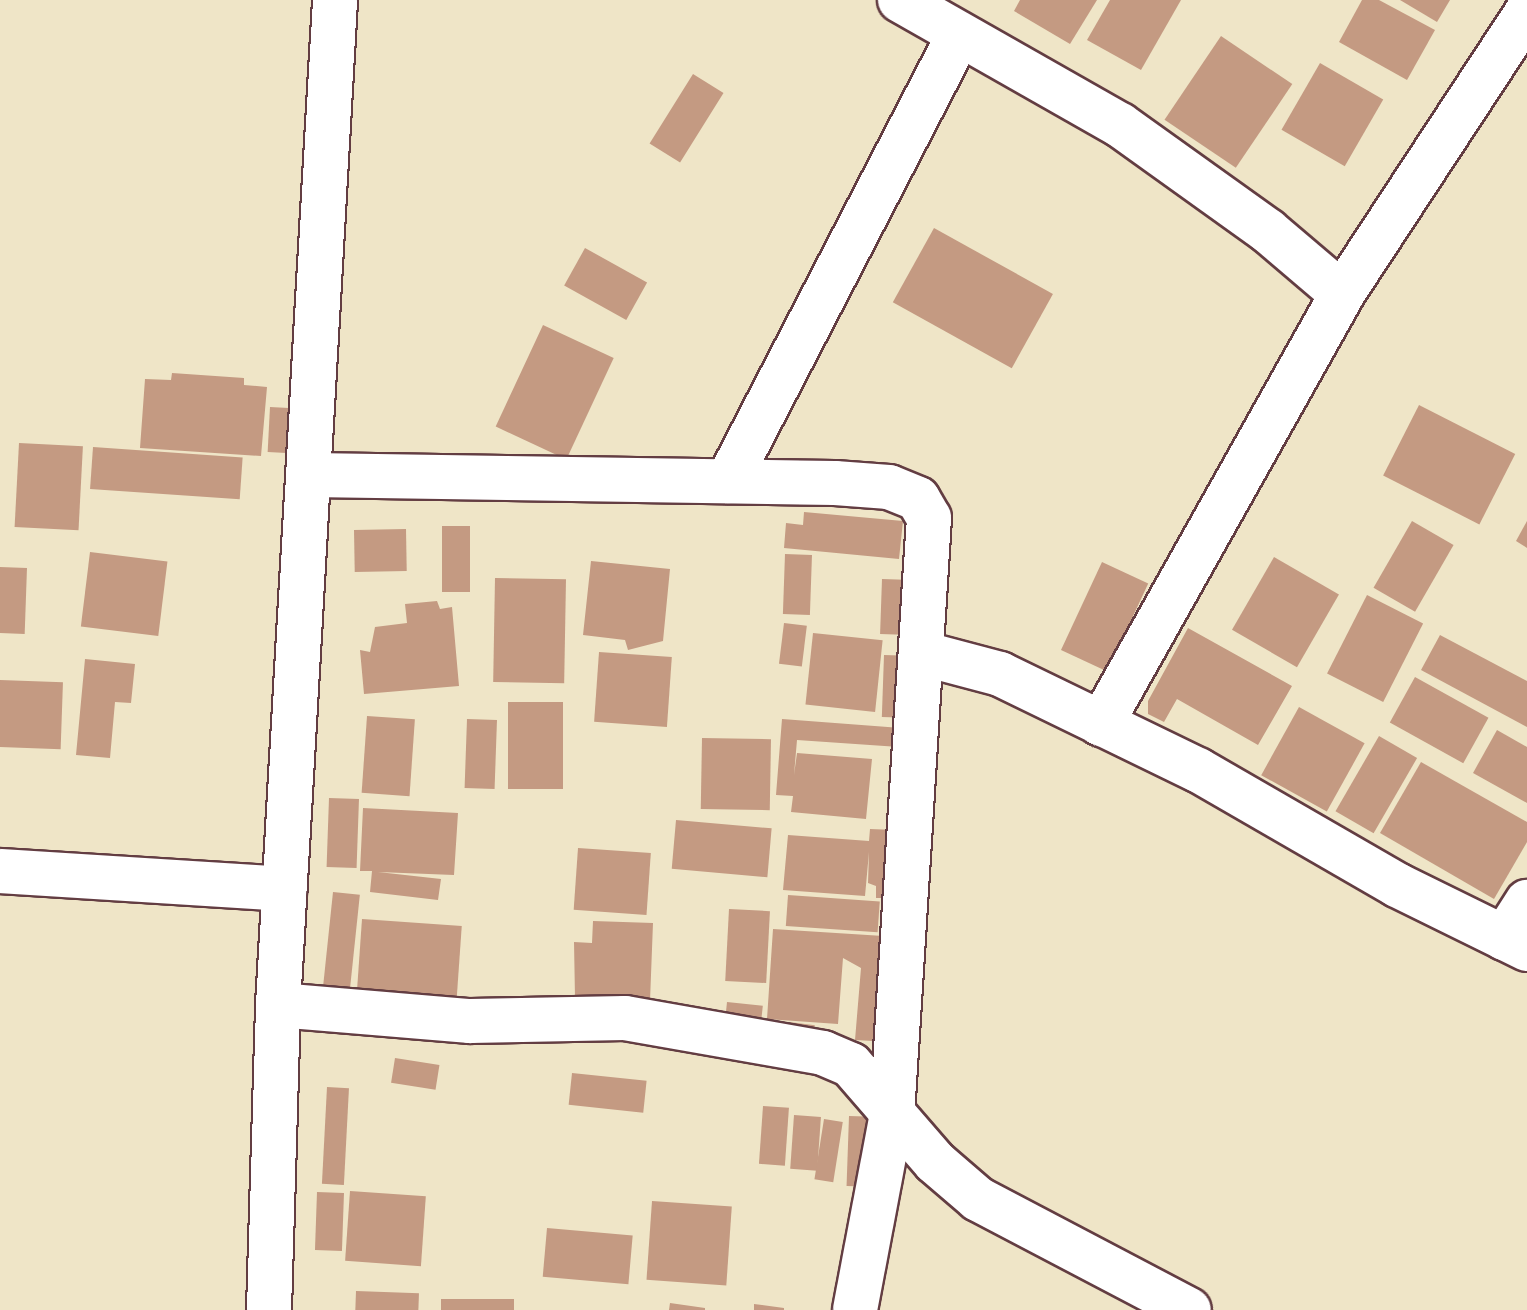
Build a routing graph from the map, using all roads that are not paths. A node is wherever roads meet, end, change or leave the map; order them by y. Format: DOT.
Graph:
graph roads {
  1 [pos="900,0"];
  2 [pos="344,8"];
  3 [pos="1527,12"];
  4 [pos="959,35"];
  5 [pos="1342,294"];
  6 [pos="311,475"];
  7 [pos="728,481"];
  8 [pos="921,653"];
  9 [pos="1101,724"];
  10 [pos="0,871"];
  11 [pos="284,889"];
  12 [pos="1519,929"];
  13 [pos="278,1005"];
  14 [pos="892,1114"];
  15 [pos="269,1310"];
  16 [pos="855,1310"];
  17 [pos="1189,1310"];
  1 -- 4 [label="street"];
  2 -- 6 [label="street"];
  3 -- 5 [label="street"];
  4 -- 5 [label="street"];
  4 -- 7 [label="street"];
  5 -- 9 [label="street"];
  6 -- 7 [label="street"];
  6 -- 11 [label="street"];
  7 -- 8 [label="street"];
  8 -- 9 [label="street"];
  8 -- 14 [label="street"];
  9 -- 12 [label="street"];
  10 -- 11 [label="street"];
  11 -- 13 [label="street"];
  13 -- 14 [label="street"];
  13 -- 15 [label="street"];
  14 -- 16 [label="street"];
  14 -- 17 [label="street"];
}
